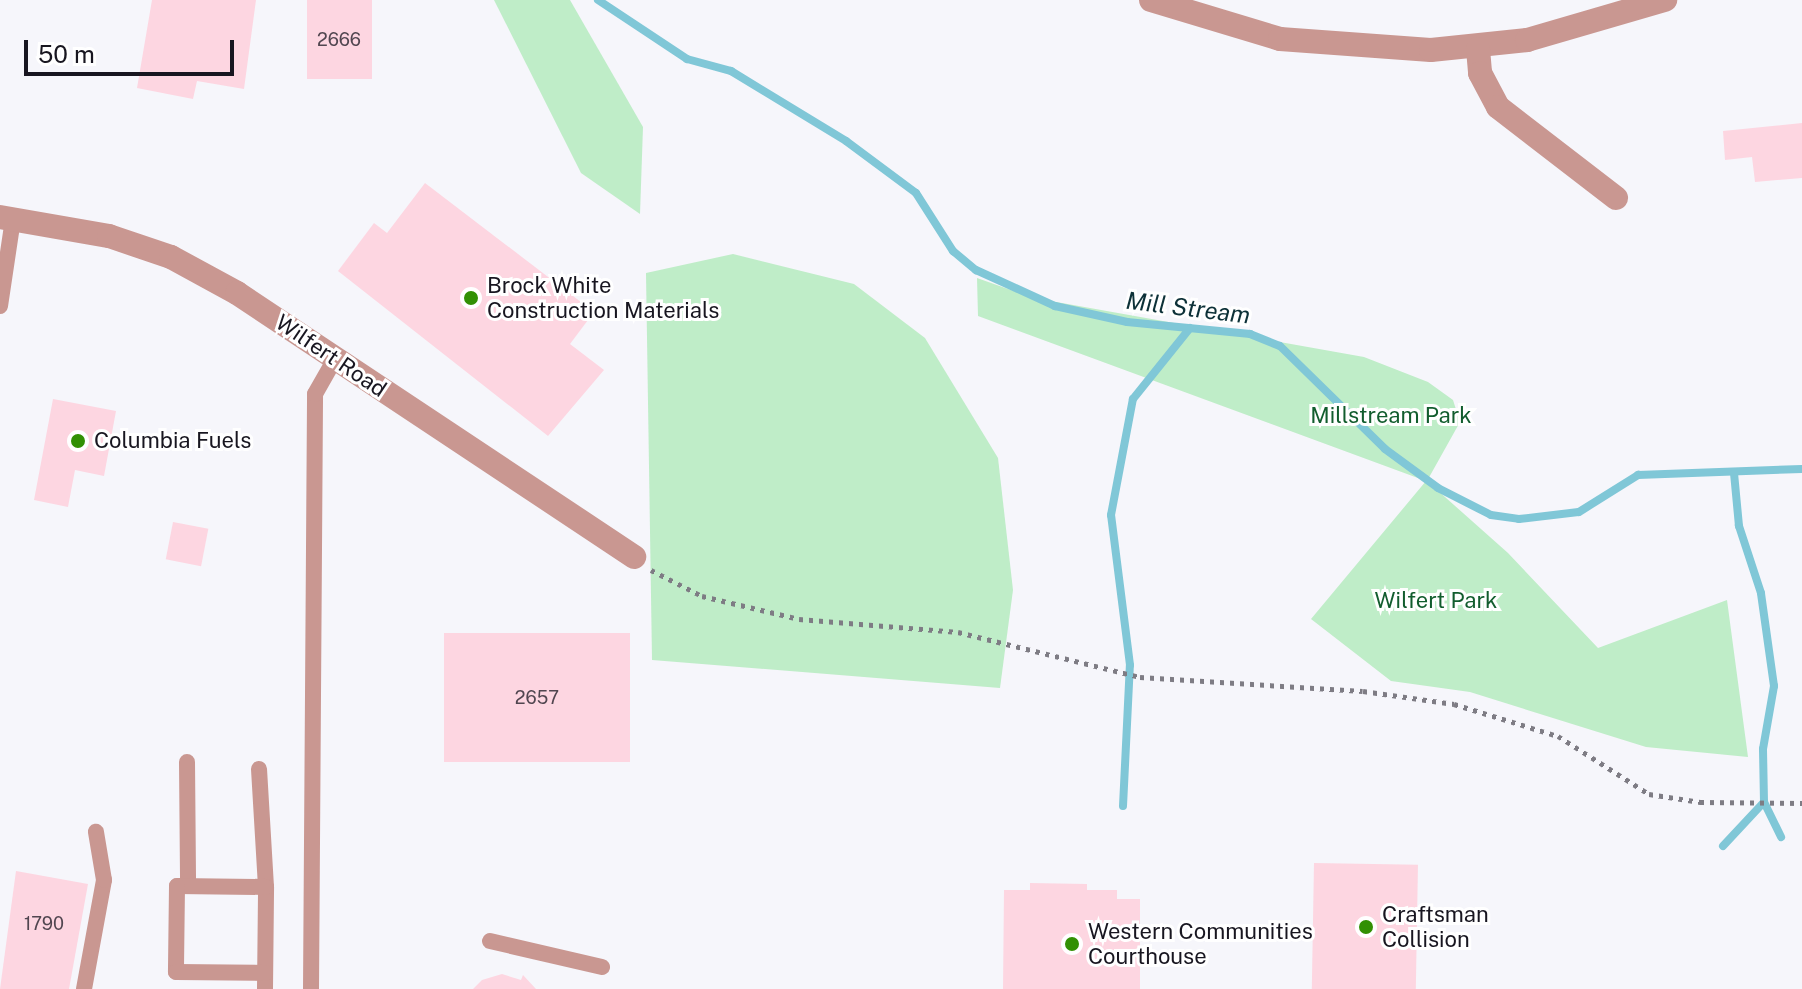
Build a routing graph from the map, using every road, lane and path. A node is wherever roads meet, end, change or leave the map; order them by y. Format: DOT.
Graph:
graph roads {
  1 [pos="1151,0"];
  2 [pos="1665,0"];
  3 [pos="1478,49"];
  4 [pos="1616,198"];
  5 [pos="6,218"];
  6 [pos="0,306"];
  7 [pos="336,357"];
  8 [pos="634,557"];
  9 [pos="187,762"];
  10 [pos="259,769"];
  11 [pos="1802,803"];
  12 [pos="96,832"];
  13 [pos="188,886"];
  14 [pos="266,887"];
  15 [pos="490,941"];
  16 [pos="602,967"];
  17 [pos="265,981"];
  18 [pos="84,989"];
  19 [pos="311,989"];
  1 -- 3 [label="street"];
  2 -- 3 [label="street"];
  3 -- 4 [label="street"];
  5 -- 6 [label="lane"];
  5 -- 7 [label="street, Wilfert Road"];
  7 -- 8 [label="street, Wilfert Road"];
  7 -- 19 [label="lane"];
  8 -- 11 [label="path"];
  9 -- 13 [label="lane"];
  10 -- 14 [label="lane"];
  12 -- 18 [label="lane"];
  13 -- 14 [label="lane"];
  13 -- 17 [label="lane"];
  14 -- 17 [label="lane"];
  15 -- 16 [label="lane"];
}
